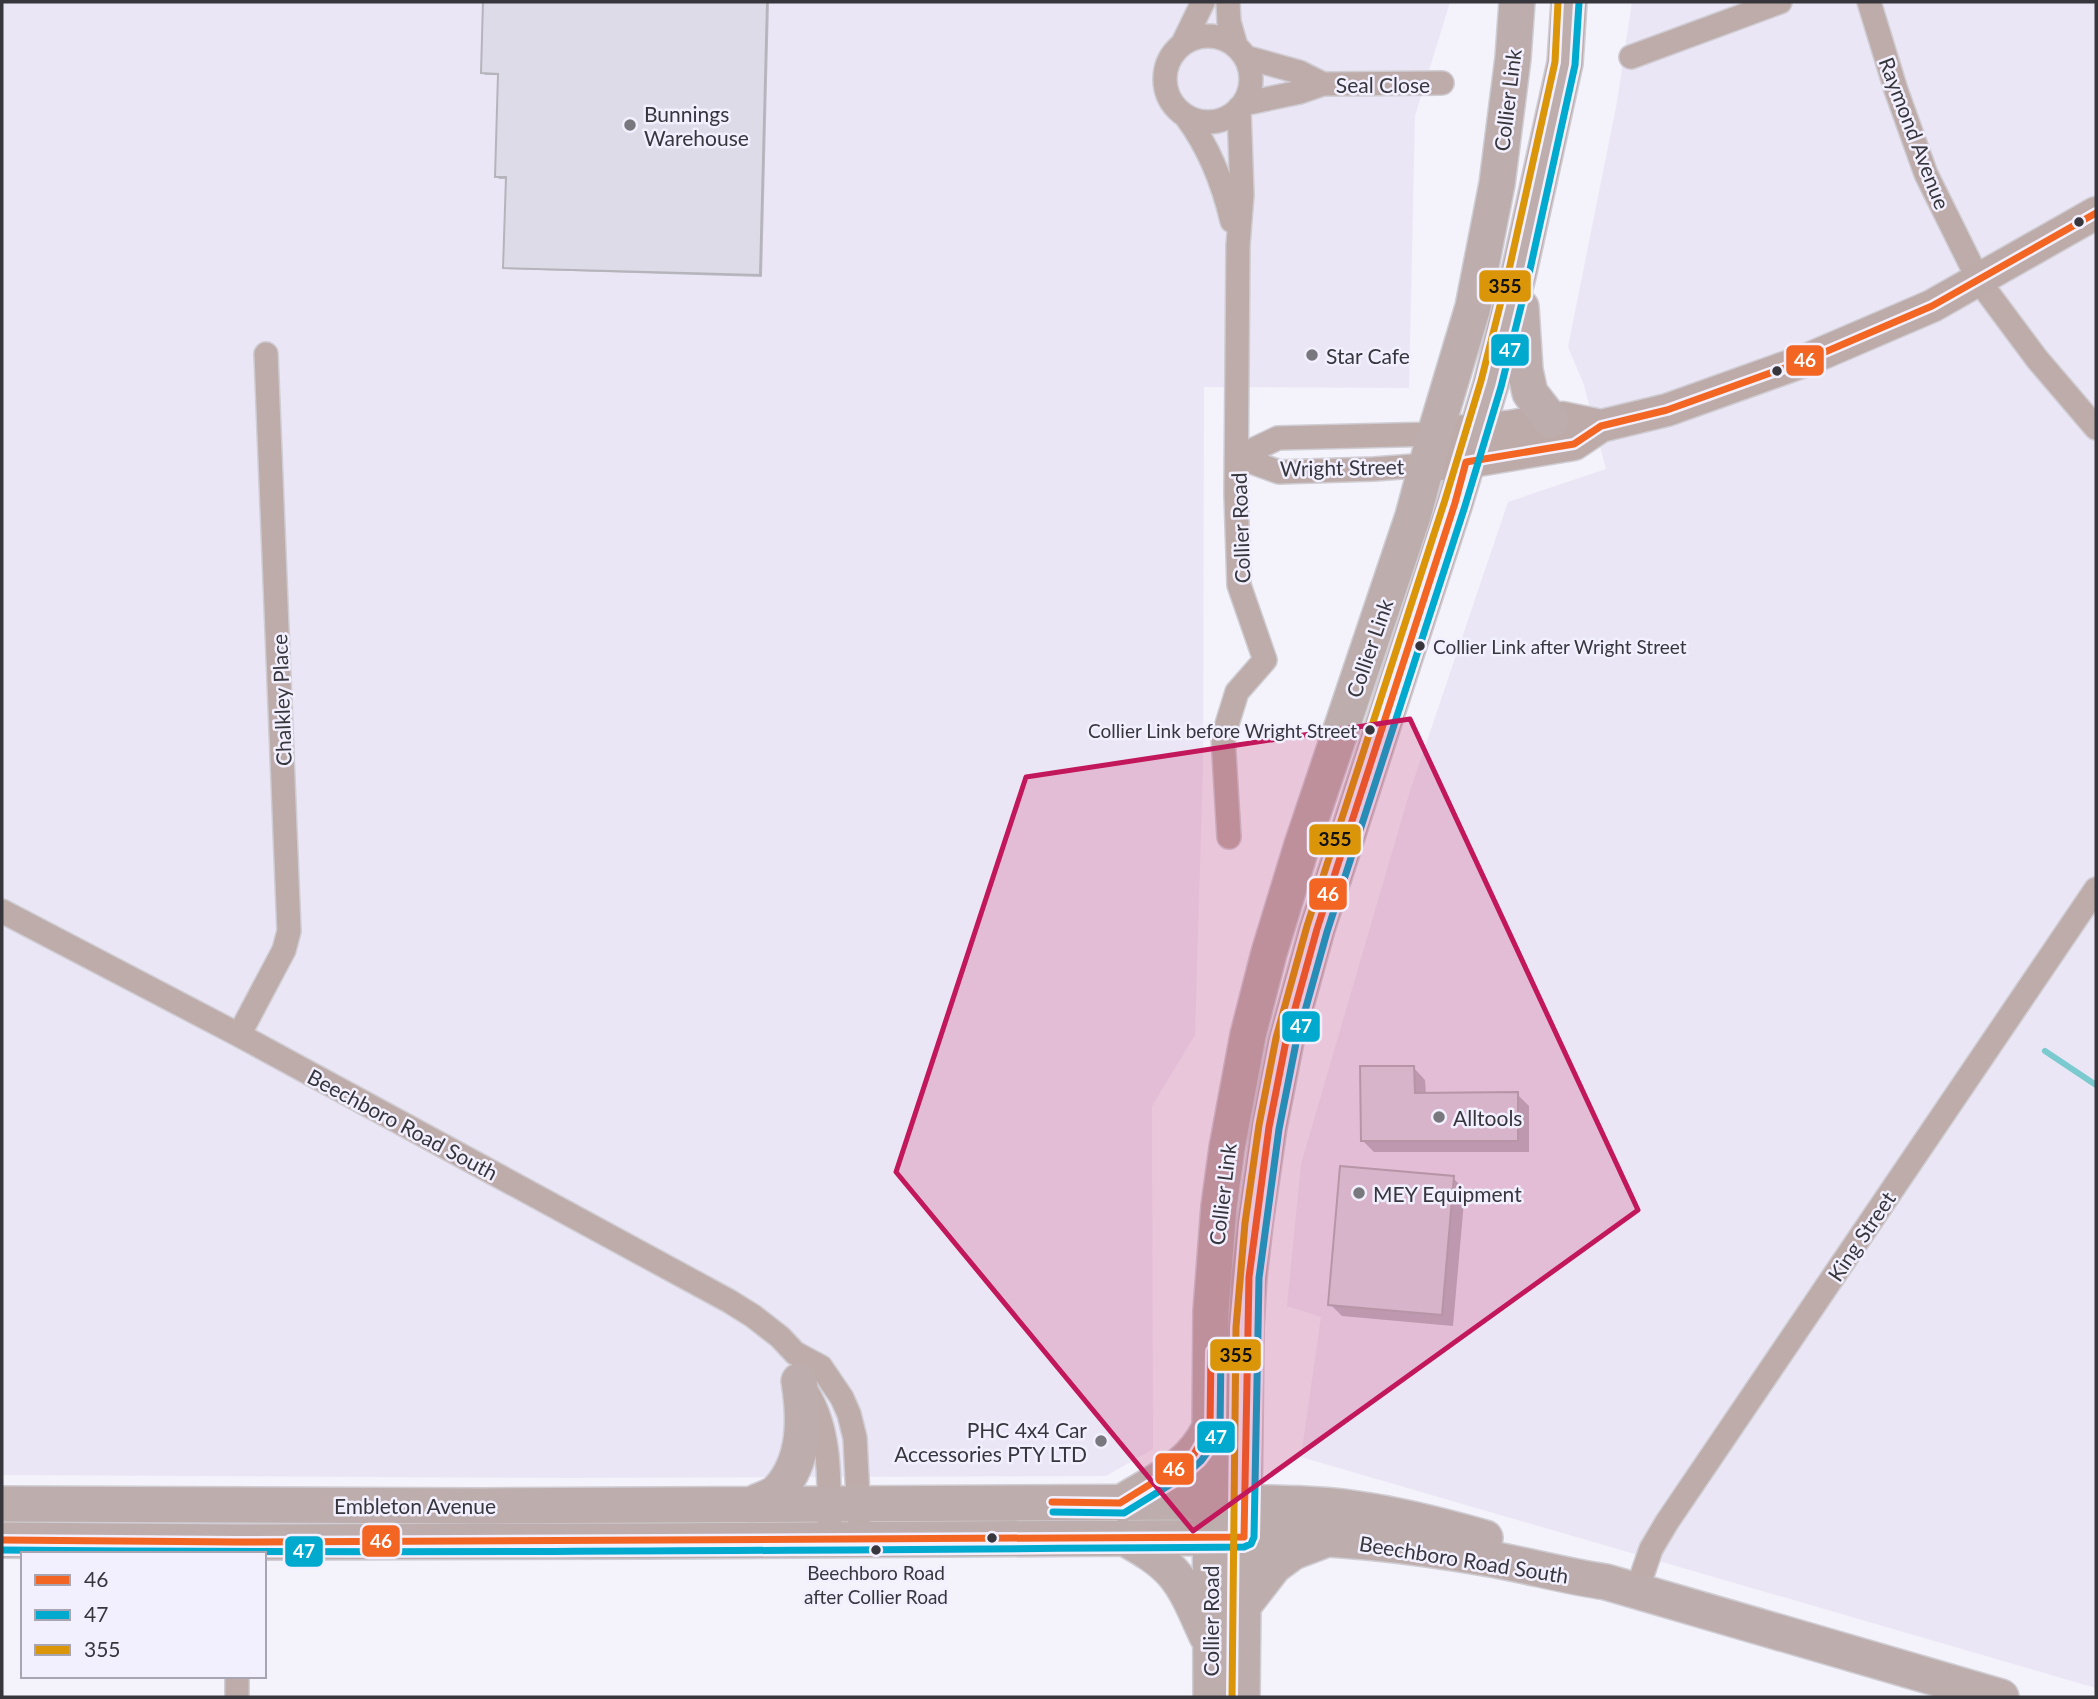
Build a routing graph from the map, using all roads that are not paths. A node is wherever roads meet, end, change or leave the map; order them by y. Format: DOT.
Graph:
graph roads {
  1 [pos="1203,2"];
  2 [pos="1228,2"];
  3 [pos="1517,2"];
  4 [pos="1569,2"];
  5 [pos="1780,2"];
  6 [pos="1869,2"];
  7 [pos="1183,43"];
  8 [pos="1240,51"];
  9 [pos="1631,57"];
  10 [pos="1442,83"];
  11 [pos="1323,84"];
  12 [pos="1241,106"];
  13 [pos="1187,118"];
  14 [pos="2096,213"];
  15 [pos="1238,245"];
  16 [pos="1519,272"];
  17 [pos="1979,281"];
  18 [pos="266,354"];
  19 [pos="1551,420"];
  20 [pos="1601,426"];
  21 [pos="2096,428"];
  22 [pos="1471,447"];
  23 [pos="1431,450"];
  24 [pos="1238,457"];
  25 [pos="1229,837"];
  26 [pos="2096,889"];
  27 [pos="2,911"];
  28 [pos="239,1035"];
  29 [pos="797,1367"];
  30 [pos="1209,1427"];
  31 [pos="2,1503"];
  32 [pos="844,1503"];
  33 [pos="1121,1503"];
  34 [pos="237,1504"];
  35 [pos="751,1504"];
  36 [pos="572,1506"];
  37 [pos="1227,1519"];
  38 [pos="1123,1537"];
  39 [pos="1329,1538"];
  40 [pos="2,1540"];
  41 [pos="845,1540"];
  42 [pos="648,1542"];
  43 [pos="238,1548"];
  44 [pos="1622,1586"];
  45 [pos="1243,1606"];
  46 [pos="1210,1643"];
  47 [pos="237,1678"];
  48 [pos="237,1697"];
  49 [pos="1211,1697"];
  50 [pos="1242,1697"];
  51 [pos="2001,1697"];
  1 -- 7 [label="street"];
  2 -- 8 [label="street"];
  3 -- 23 [label="main road, Collier Link"];
  4 -- 16 [label="main road, Collier Link"];
  5 -- 9 [label="street"];
  6 -- 17 [label="street, Raymond Avenue"];
  7 -- 8 [label="street"];
  7 -- 13 [label="street"];
  8 -- 11 [label="street, Seal Close"];
  8 -- 12 [label="street"];
  10 -- 11 [label="street, Seal Close"];
  11 -- 12 [label="street, Seal Close"];
  12 -- 13 [label="street"];
  12 -- 15 [label="street, Collier Road"];
  13 -- 15 [label="street, Collier Road"];
  14 -- 17 [label="street, Wright Street"];
  15 -- 24 [label="street, Collier Road"];
  16 -- 19 [label="main road"];
  16 -- 22 [label="main road, Collier Link"];
  17 -- 20 [label="street, Wright Street"];
  17 -- 21 [label="street, Raymond Avenue"];
  18 -- 28 [label="street, Chalkley Place"];
  19 -- 20 [label="street, Wright Street"];
  19 -- 22 [label="street, Wright Street"];
  20 -- 22 [label="street, Wright Street"];
  22 -- 23 [label="street, Wright Street"];
  22 -- 37 [label="main road, Collier Link"];
  23 -- 24 [label="street, Wright Street"];
  23 -- 24 [label="street, Wright Street"];
  23 -- 30 [label="main road, Collier Link"];
  24 -- 25 [label="street, Collier Road"];
  26 -- 44 [label="street, King Street"];
  27 -- 28 [label="street, Beechboro Road South"];
  28 -- 29 [label="street, Beechboro Road South"];
  29 -- 32 [label="street, Beechboro Road South"];
  29 -- 35 [label="main road"];
  30 -- 33 [label="main road"];
  30 -- 37 [label="main road, Collier Link"];
  31 -- 34 [label="main road, Embleton Avenue"];
  32 -- 33 [label="main road, Beechboro Road South"];
  32 -- 35 [label="main road, Embleton Avenue"];
  32 -- 41 [label="street, Beechboro Road South"];
  33 -- 37 [label="main road, Beechboro Road South"];
  34 -- 36 [label="main road, Embleton Avenue"];
  34 -- 43 [label="street"];
  35 -- 36 [label="main road, Embleton Avenue"];
  36 -- 42 [label="main road"];
  37 -- 38 [label="main road, Beechboro Road South"];
  37 -- 39 [label="main road, Beechboro Road South"];
  37 -- 44 [label="main road, Beechboro Road South"];
  37 -- 45 [label="main road, Collier Road"];
  37 -- 46 [label="main road, Collier Road"];
  38 -- 41 [label="main road, Beechboro Road South"];
  38 -- 46 [label="main road"];
  39 -- 44 [label="main road, Beechboro Road South"];
  39 -- 45 [label="main road"];
  40 -- 43 [label="main road, Embleton Avenue"];
  41 -- 42 [label="main road, Embleton Avenue"];
  42 -- 43 [label="main road, Embleton Avenue"];
  44 -- 51 [label="main road, Beechboro Road South"];
  45 -- 50 [label="main road, Collier Road"];
  46 -- 49 [label="main road, Collier Road"];
  47 -- 48 [label="street"];
}
